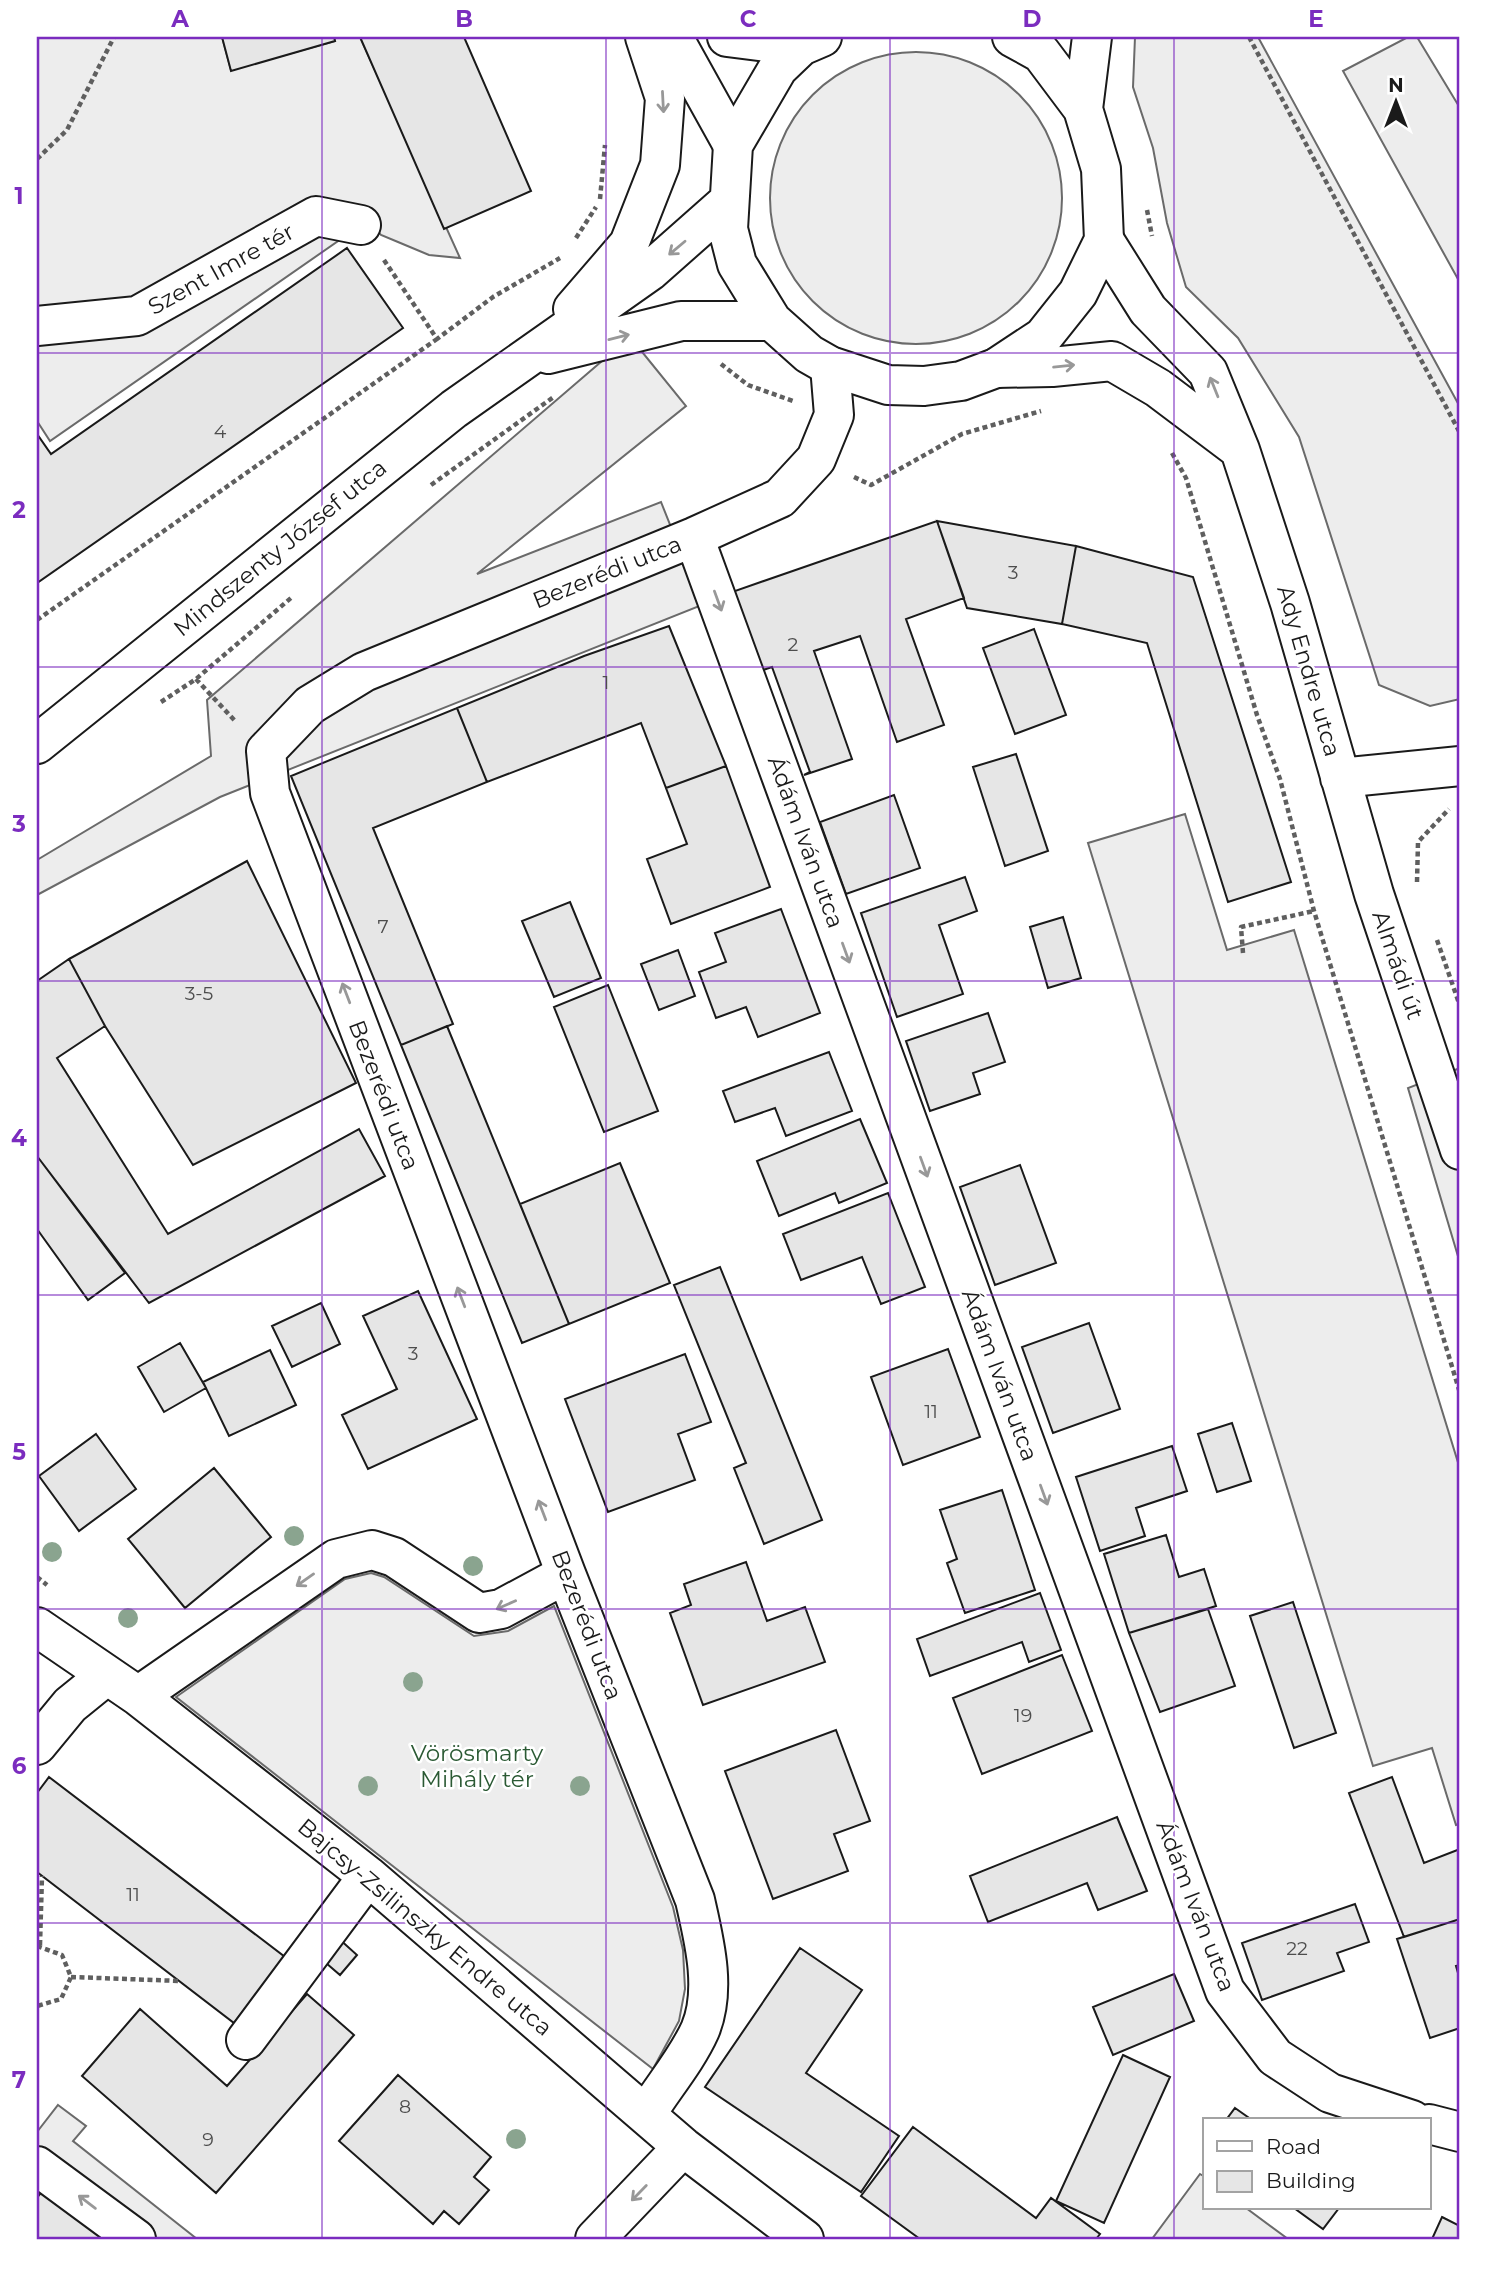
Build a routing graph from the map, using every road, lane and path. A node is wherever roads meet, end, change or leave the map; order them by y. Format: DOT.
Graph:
graph roads {
  1 [pos="114,37"];
  2 [pos="645,37"];
  3 [pos="673,37"];
  4 [pos="727,37"];
  5 [pos="1012,37"];
  6 [pos="1092,37"];
  7 [pos="1249,37"];
  8 [pos="812,41"];
  9 [pos="1083,109"];
  10 [pos="605,145"];
  11 [pos="733,145"];
  12 [pos="37,159"];
  13 [pos="728,202"];
  14 [pos="361,225"];
  15 [pos="1104,240"];
  16 [pos="570,245"];
  17 [pos="563,256"];
  18 [pos="772,321"];
  19 [pos="37,326"];
  20 [pos="437,340"];
  21 [pos="529,359"];
  22 [pos="718,361"];
  23 [pos="830,366"];
  24 [pos="996,368"];
  25 [pos="566,388"];
  26 [pos="1055,408"];
  27 [pos="834,415"];
  28 [pos="1460,433"];
  29 [pos="1168,446"];
  30 [pos="1240,450"];
  31 [pos="816,459"];
  32 [pos="421,493"];
  33 [pos="694,537"];
  34 [pos="296,594"];
  35 [pos="37,620"];
  36 [pos="37,744"];
  37 [pos="266,751"];
  38 [pos="1460,766"];
  39 [pos="1340,778"];
  40 [pos="1450,808"];
  41 [pos="1421,894"];
  42 [pos="1314,911"];
  43 [pos="1434,931"];
  44 [pos="1243,953"];
  45 [pos="1460,1006"];
  46 [pos="1460,1150"];
  47 [pos="1460,1393"];
  48 [pos="566,1574"];
  49 [pos="37,1627"];
  50 [pos="107,1675"];
  51 [pos="138,1696"];
  52 [pos="37,1745"];
  53 [pos="42,1876"];
  54 [pos="368,1876"];
  55 [pos="38,1945"];
  56 [pos="71,1977"];
  57 [pos="180,1981"];
  58 [pos="37,2007"];
  59 [pos="246,2040"];
  60 [pos="647,2113"];
  61 [pos="1406,2118"];
  62 [pos="1430,2124"];
  63 [pos="1460,2132"];
  64 [pos="683,2147"];
  65 [pos="37,2166"];
  66 [pos="136,2239"];
  67 [pos="595,2239"];
  68 [pos="804,2239"];
  1 -- 12 [label="path"];
  2 -- 21 [label="street, one-way"];
  3 -- 11 [label="street"];
  4 -- 8 [label="street"];
  5 -- 9 [label="street"];
  6 -- 9 [label="street"];
  7 -- 28 [label="path"];
  8 -- 11 [label="street"];
  9 -- 15 [label="street"];
  10 -- 16 [label="path"];
  11 -- 13 [label="street"];
  13 -- 18 [label="street"];
  13 -- 21 [label="street, Mindszenty József utca, one-way"];
  14 -- 19 [label="street, Szent Imre tér"];
  14 -- 20 [label="path"];
  15 -- 24 [label="street"];
  30 -- 15 [label="street, Ady Endre utca, one-way"];
  17 -- 20 [label="path"];
  21 -- 18 [label="street, Mindszenty József utca, one-way"];
  18 -- 23 [label="street"];
  20 -- 35 [label="path"];
  21 -- 36 [label="street, Mindszenty József utca"];
  22 -- 27 [label="path"];
  23 -- 24 [label="street"];
  23 -- 27 [label="street, Bezerédi utca"];
  24 -- 30 [label="street, one-way"];
  25 -- 32 [label="path"];
  26 -- 31 [label="path"];
  27 -- 31 [label="street, Bezerédi utca"];
  29 -- 42 [label="path"];
  30 -- 39 [label="street, Ady Endre utca"];
  31 -- 33 [label="street, Bezerédi utca"];
  33 -- 37 [label="street, Bezerédi utca"];
  33 -- 61 [label="street, Ádám Iván utca, one-way"];
  34 -- 37 [label="path"];
  48 -- 37 [label="street, Bezerédi utca, one-way"];
  38 -- 39 [label="street, Ady Endre utca"];
  39 -- 46 [label="street, Almádi út"];
  40 -- 41 [label="path"];
  42 -- 44 [label="path"];
  42 -- 47 [label="path"];
  43 -- 45 [label="path"];
  48 -- 51 [label="street, one-way"];
  48 -- 60 [label="street, Bezerédi utca"];
  49 -- 50 [label="street, Bajcsy-Zsilinszky Endre utca"];
  50 -- 51 [label="street, Bajcsy-Zsilinszky Endre utca"];
  50 -- 52 [label="street"];
  51 -- 54 [label="street, Bajcsy-Zsilinszky Endre utca"];
  53 -- 55 [label="path"];
  54 -- 59 [label="street"];
  54 -- 60 [label="street, Bajcsy-Zsilinszky Endre utca"];
  55 -- 56 [label="path"];
  56 -- 57 [label="path"];
  56 -- 58 [label="path"];
  60 -- 64 [label="street, Bajcsy-Zsilinszky Endre utca"];
  62 -- 63 [label="street"];
  64 -- 67 [label="street, one-way"];
  64 -- 68 [label="street, Bajcsy-Zsilinszky Endre utca"];
  66 -- 65 [label="street, one-way"];
}
